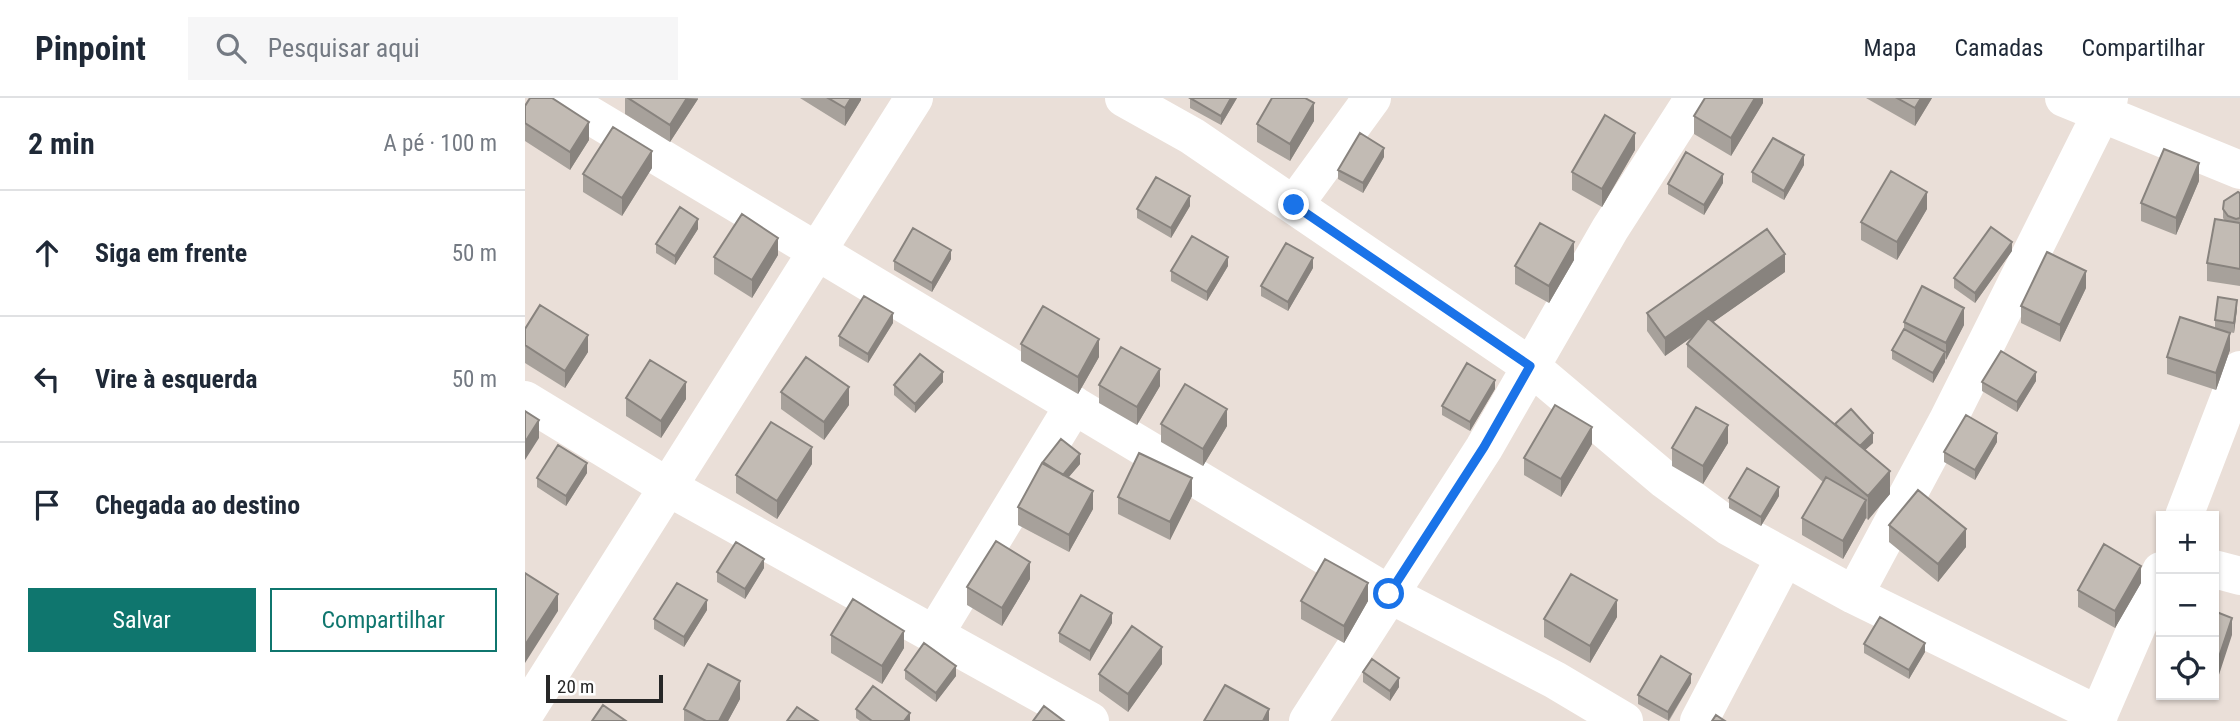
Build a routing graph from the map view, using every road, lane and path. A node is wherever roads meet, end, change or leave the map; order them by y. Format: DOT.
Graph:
graph roads {
  1 [pos="561,98"];
  2 [pos="914,98"];
  3 [pos="1124,98"];
  4 [pos="1372,98"];
  5 [pos="1694,98"];
  6 [pos="2064,98"];
  7 [pos="2105,106"];
  8 [pos="2240,170"];
  9 [pos="1294,205"];
  10 [pos="817,251"];
  11 [pos="1530,366"];
  12 [pos="2240,370"];
  13 [pos="525,400"];
  14 [pos="1074,405"];
  15 [pos="668,487"];
  16 [pos="2186,511"];
  17 [pos="1785,557"];
  18 [pos="2219,570"];
  19 [pos="2160,574"];
  20 [pos="2240,576"];
  21 [pos="1389,594"];
  22 [pos="1854,595"];
  23 [pos="934,635"];
  24 [pos="1033,708"];
  25 [pos="525,713"];
  26 [pos="2097,718"];
  27 [pos="1090,721"];
  28 [pos="1308,721"];
  29 [pos="1624,721"];
  30 [pos="1699,721"];
  1 -- 10 [label="street"];
  2 -- 10 [label="street"];
  3 -- 9 [label="street"];
  4 -- 9 [label="street"];
  5 -- 11 [label="street"];
  6 -- 7 [label="street"];
  7 -- 8 [label="street"];
  7 -- 22 [label="street"];
  9 -- 11 [label="street"];
  10 -- 14 [label="street"];
  10 -- 15 [label="street"];
  11 -- 17 [label="street"];
  11 -- 21 [label="street"];
  12 -- 16 [label="street"];
  13 -- 15 [label="street"];
  14 -- 21 [label="street"];
  14 -- 23 [label="street"];
  15 -- 23 [label="street"];
  15 -- 25 [label="street"];
  17 -- 22 [label="street"];
  17 -- 30 [label="street"];
  18 -- 20 [label="street"];
  19 -- 26 [label="street"];
  21 -- 28 [label="street"];
  21 -- 29 [label="street"];
  22 -- 26 [label="street"];
  23 -- 24 [label="street"];
  24 -- 27 [label="street"];
}
